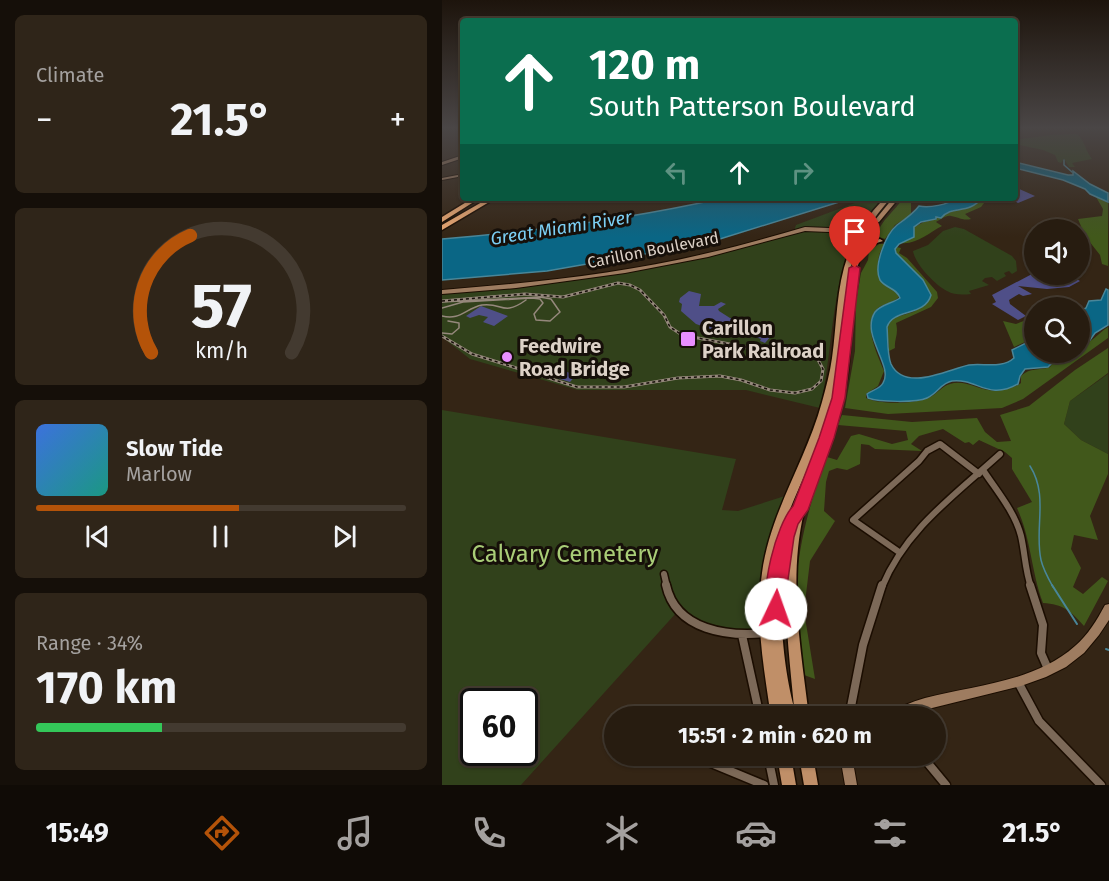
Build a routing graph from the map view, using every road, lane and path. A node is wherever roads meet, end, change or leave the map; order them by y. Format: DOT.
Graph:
graph roads {
  1 [pos="460,176"];
  2 [pos="442,179"];
  3 [pos="473,201"];
  4 [pos="480,201"];
  5 [pos="488,201"];
  6 [pos="495,201"];
  7 [pos="886,201"];
  8 [pos="894,201"];
  9 [pos="469,213"];
  10 [pos="443,223"];
  11 [pos="862,240"];
  12 [pos="880,241"];
  13 [pos="442,292"];
  14 [pos="1000,454"];
  15 [pos="981,472"];
  16 [pos="800,510"];
  17 [pos="899,552"];
  18 [pos="664,574"];
  19 [pos="1108,609"];
  20 [pos="771,632"];
  21 [pos="742,636"];
  22 [pos="1050,671"];
  23 [pos="1018,682"];
  24 [pos="758,706"];
  25 [pos="777,706"];
  26 [pos="789,706"];
  27 [pos="801,706"];
  28 [pos="851,706"];
  29 [pos="918,706"];
  30 [pos="718,766"];
  31 [pos="770,766"];
  32 [pos="786,766"];
  33 [pos="808,766"];
  34 [pos="848,766"];
  35 [pos="930,766"];
  36 [pos="764,785"];
  37 [pos="774,785"];
  38 [pos="789,785"];
  39 [pos="811,785"];
  40 [pos="851,785"];
  41 [pos="946,785"];
  42 [pos="1101,785"];
  1 -- 2 [label="street"];
  3 -- 10 [label="highway"];
  4 -- 10 [label="highway"];
  5 -- 9 [label="highway"];
  6 -- 9 [label="highway"];
  7 -- 11 [label="main road"];
  8 -- 11 [label="main road"];
  9 -- 10 [label="highway"];
  11 -- 12 [label="main road"];
  11 -- 13 [label="street, Carillon Boulevard"];
  11 -- 16 [label="main road"];
  11 -- 20 [label="main road"];
  14 -- 15 [label="street"];
  15 -- 17 [label="street"];
  15 -- 17 [label="street"];
  15 -- 22 [label="street"];
  16 -- 20 [label="main road"];
  16 -- 27 [label="main road"];
  17 -- 28 [label="street"];
  18 -- 21 [label="street"];
  19 -- 22 [label="street"];
  20 -- 21 [label="street"];
  20 -- 25 [label="main road"];
  20 -- 26 [label="main road"];
  21 -- 24 [label="street"];
  22 -- 23 [label="street"];
  23 -- 29 [label="street"];
  23 -- 42 [label="street"];
  30 -- 36 [label="street"];
  31 -- 37 [label="street"];
  32 -- 38 [label="main road"];
  33 -- 39 [label="main road"];
  34 -- 40 [label="street"];
  35 -- 41 [label="street"];
}
